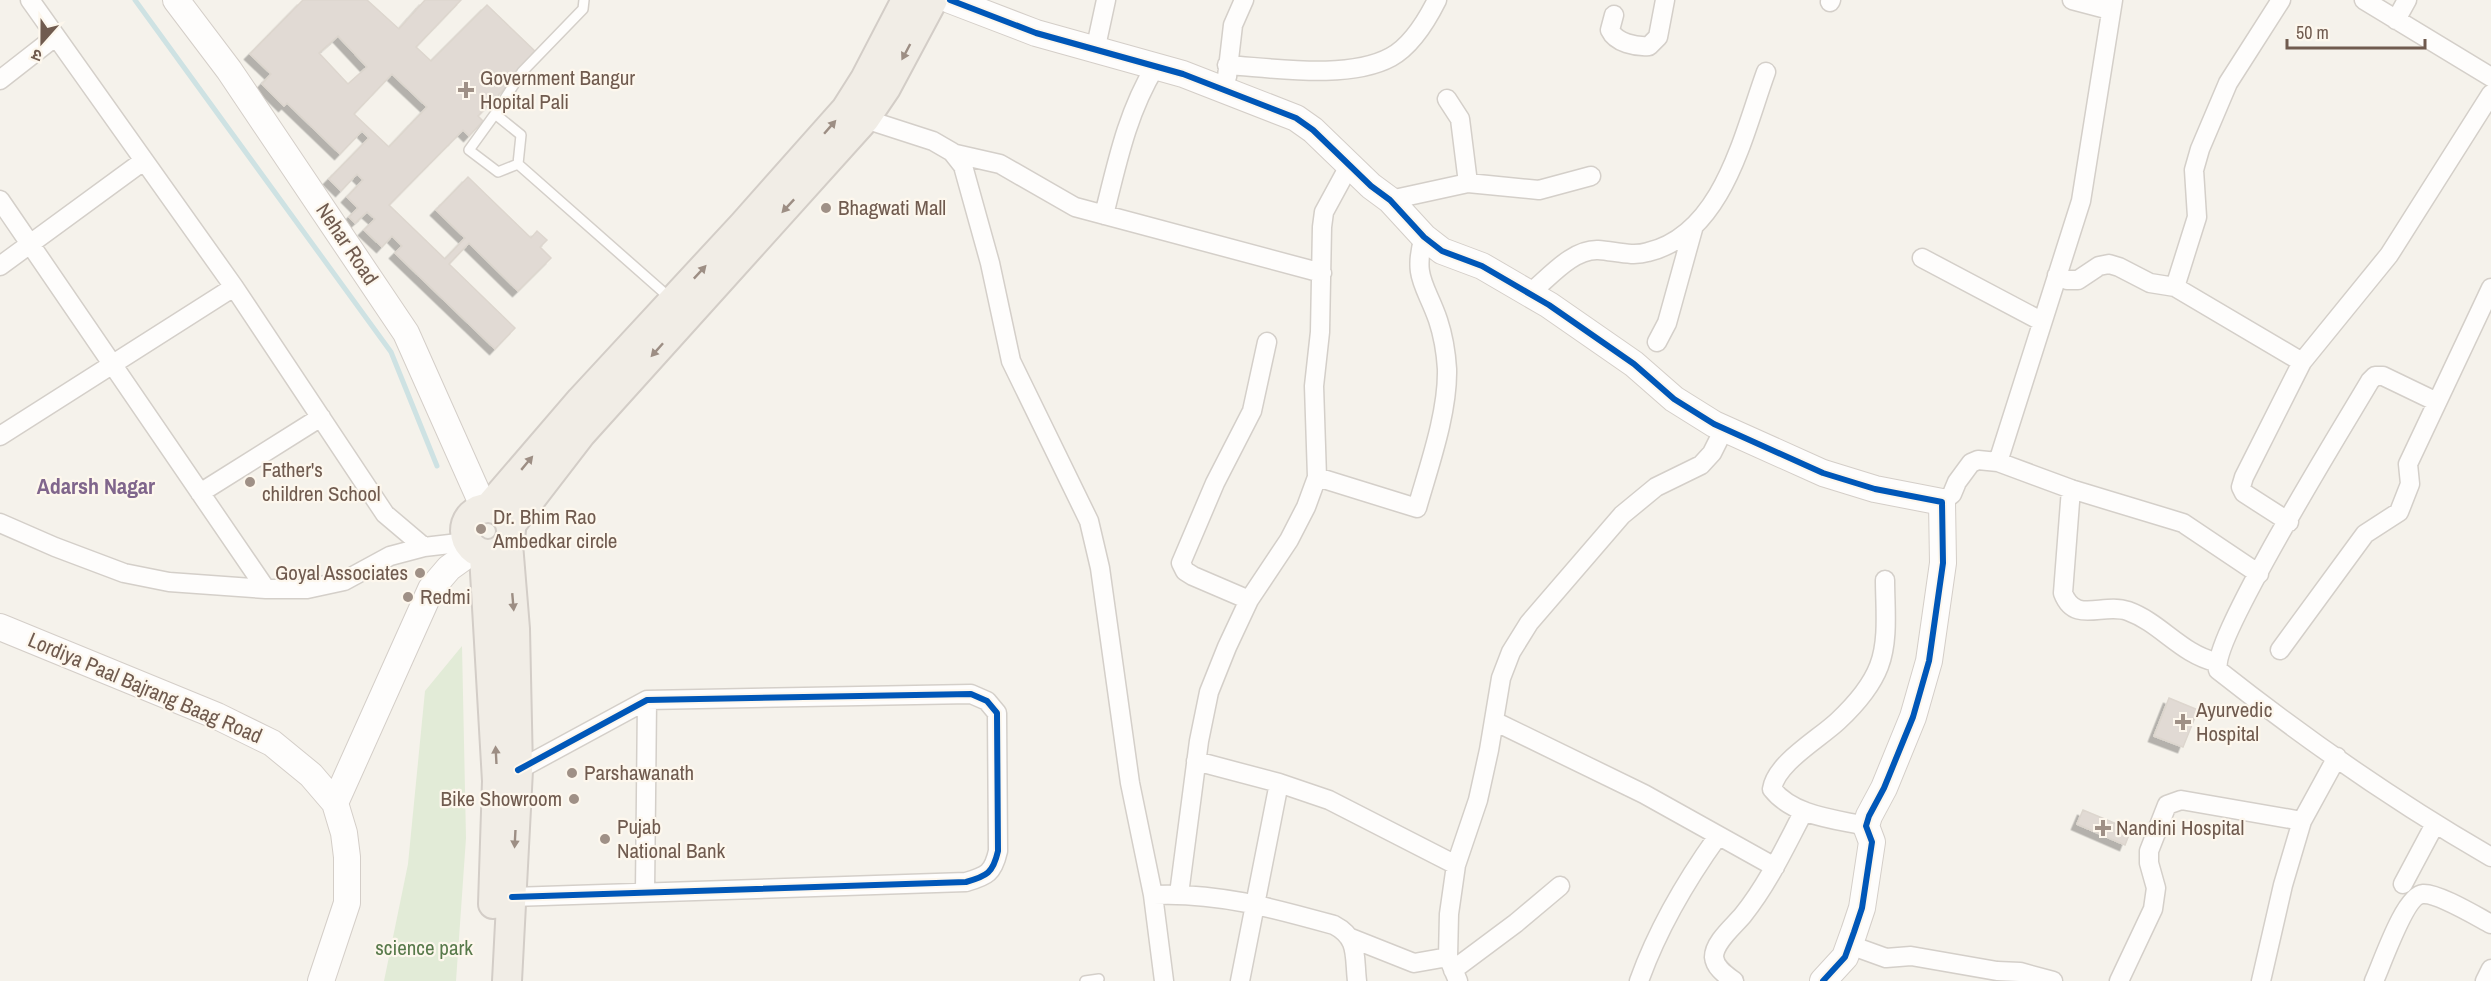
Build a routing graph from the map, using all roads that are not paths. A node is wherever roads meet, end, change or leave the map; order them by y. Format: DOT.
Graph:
graph roads {
  1 [pos="30,0"];
  2 [pos="176,0"];
  3 [pos="584,0"];
  4 [pos="906,0"];
  5 [pos="933,0"];
  6 [pos="950,0"];
  7 [pos="1106,0"];
  8 [pos="1244,0"];
  9 [pos="1437,0"];
  10 [pos="1665,0"];
  11 [pos="2072,0"];
  12 [pos="2281,0"];
  13 [pos="2364,0"];
  14 [pos="2407,0"];
  15 [pos="2111,5"];
  16 [pos="1614,15"];
  17 [pos="2396,20"];
  18 [pos="55,37"];
  19 [pos="1095,51"];
  20 [pos="1155,67"];
  21 [pos="1766,72"];
  22 [pos="2491,76"];
  23 [pos="1227,77"];
  24 [pos="0,80"];
  25 [pos="2491,93"];
  26 [pos="1447,99"];
  27 [pos="495,114"];
  28 [pos="865,119"];
  29 [pos="142,162"];
  30 [pos="518,164"];
  31 [pos="963,166"];
  32 [pos="1349,166"];
  33 [pos="1591,176"];
  34 [pos="1468,183"];
  35 [pos="0,200"];
  36 [pos="1390,200"];
  37 [pos="1104,215"];
  38 [pos="1693,229"];
  39 [pos="1424,237"];
  40 [pos="30,244"];
  41 [pos="1922,258"];
  42 [pos="0,266"];
  43 [pos="1322,273"];
  44 [pos="2057,275"];
  45 [pos="234,287"];
  46 [pos="2175,287"];
  47 [pos="2491,288"];
  48 [pos="1530,293"];
  49 [pos="681,308"];
  50 [pos="2041,321"];
  51 [pos="1268,342"];
  52 [pos="1657,342"];
  53 [pos="2302,362"];
  54 [pos="112,364"];
  55 [pos="2437,402"];
  56 [pos="321,417"];
  57 [pos="1724,429"];
  58 [pos="0,436"];
  59 [pos="1998,462"];
  60 [pos="1317,477"];
  61 [pos="2071,489"];
  62 [pos="200,493"];
  63 [pos="1942,502"];
  64 [pos="487,508"];
  65 [pos="2289,522"];
  66 [pos="0,523"];
  67 [pos="489,543"];
  68 [pos="424,547"];
  69 [pos="2259,574"];
  70 [pos="1885,580"];
  71 [pos="266,589"];
  72 [pos="1249,600"];
  73 [pos="0,627"];
  74 [pos="2280,650"];
  75 [pos="2216,662"];
  76 [pos="647,700"];
  77 [pos="1494,720"];
  78 [pos="2337,757"];
  79 [pos="1196,761"];
  80 [pos="518,770"];
  81 [pos="1279,783"];
  82 [pos="335,803"];
  83 [pos="1804,811"];
  84 [pos="2302,821"];
  85 [pos="2435,824"];
  86 [pos="1866,826"];
  87 [pos="1718,836"];
  88 [pos="2491,856"];
  89 [pos="1456,865"];
  90 [pos="1775,867"];
  91 [pos="2403,884"];
  92 [pos="1560,886"];
  93 [pos="645,892"];
  94 [pos="1179,894"];
  95 [pos="1153,895"];
  96 [pos="512,897"];
  97 [pos="1256,903"];
  98 [pos="2491,924"];
  99 [pos="1351,938"];
  100 [pos="1850,945"];
  101 [pos="1453,969"];
  102 [pos="2491,969"];
  103 [pos="1099,979"];
  104 [pos="321,981"];
  105 [pos="490,981"];
  106 [pos="507,981"];
  107 [pos="1085,981"];
  108 [pos="1164,981"];
  109 [pos="1240,981"];
  110 [pos="1357,981"];
  111 [pos="1639,981"];
  112 [pos="1734,981"];
  113 [pos="1823,981"];
  114 [pos="2054,981"];
  115 [pos="2120,981"];
  116 [pos="2261,981"];
  117 [pos="2374,981"];
  118 [pos="2485,981"];
  1 -- 18 [label="street"];
  2 -- 64 [label="street, Nehar Road"];
  3 -- 27 [label="lane"];
  49 -- 4 [label="main road, one-way"];
  5 -- 28 [label="main road, one-way"];
  6 -- 19 [label="street"];
  7 -- 19 [label="street"];
  8 -- 23 [label="street"];
  9 -- 23 [label="street"];
  10 -- 16 [label="street"];
  11 -- 15 [label="street"];
  12 -- 46 [label="street"];
  13 -- 17 [label="street"];
  14 -- 17 [label="street"];
  15 -- 44 [label="street"];
  17 -- 22 [label="street"];
  18 -- 24 [label="street"];
  18 -- 29 [label="street"];
  19 -- 20 [label="street"];
  20 -- 23 [label="street"];
  20 -- 37 [label="street"];
  21 -- 38 [label="street"];
  23 -- 32 [label="street"];
  25 -- 53 [label="street"];
  26 -- 34 [label="street"];
  27 -- 30 [label="lane"];
  27 -- 30 [label="lane"];
  28 -- 31 [label="street"];
  28 -- 49 [label="main road, one-way"];
  29 -- 40 [label="street"];
  29 -- 45 [label="street"];
  30 -- 49 [label="lane"];
  31 -- 37 [label="street"];
  31 -- 95 [label="street"];
  32 -- 36 [label="street"];
  32 -- 43 [label="street"];
  33 -- 34 [label="street"];
  34 -- 36 [label="street"];
  35 -- 40 [label="street"];
  36 -- 39 [label="street"];
  37 -- 43 [label="street"];
  38 -- 48 [label="street"];
  38 -- 52 [label="street"];
  39 -- 48 [label="street"];
  39 -- 60 [label="street"];
  40 -- 42 [label="street"];
  40 -- 54 [label="street"];
  41 -- 50 [label="street"];
  43 -- 60 [label="street"];
  44 -- 46 [label="street"];
  44 -- 50 [label="street"];
  45 -- 54 [label="street"];
  45 -- 56 [label="street"];
  46 -- 53 [label="street"];
  47 -- 55 [label="street"];
  48 -- 57 [label="street"];
  64 -- 49 [label="main road, one-way"];
  49 -- 67 [label="main road, one-way"];
  50 -- 59 [label="street"];
  51 -- 72 [label="street"];
  53 -- 65 [label="street"];
  54 -- 58 [label="street"];
  54 -- 62 [label="street"];
  55 -- 65 [label="street"];
  55 -- 74 [label="street"];
  56 -- 62 [label="street"];
  56 -- 68 [label="street"];
  57 -- 63 [label="street"];
  57 -- 77 [label="street"];
  59 -- 61 [label="street"];
  59 -- 63 [label="street"];
  60 -- 72 [label="street"];
  61 -- 69 [label="street"];
  61 -- 75 [label="street"];
  62 -- 71 [label="street"];
  63 -- 86 [label="street"];
  64 -- 67 [label="main road"];
  64 -- 67 [label="main road"];
  65 -- 69 [label="street"];
  66 -- 71 [label="street"];
  67 -- 68 [label="street"];
  67 -- 80 [label="main road, one-way"];
  67 -- 82 [label="street"];
  105 -- 67 [label="main road, one-way"];
  68 -- 71 [label="street"];
  69 -- 75 [label="street"];
  70 -- 83 [label="street"];
  72 -- 79 [label="street"];
  73 -- 82 [label="street, Lordiya Paal Bajrang Baag Road"];
  75 -- 78 [label="street"];
  76 -- 80 [label="street"];
  76 -- 93 [label="street"];
  76 -- 93 [label="street"];
  77 -- 87 [label="street"];
  77 -- 89 [label="street"];
  78 -- 84 [label="street"];
  78 -- 85 [label="street"];
  79 -- 81 [label="street"];
  79 -- 94 [label="street"];
  80 -- 96 [label="main road, one-way"];
  81 -- 89 [label="street"];
  81 -- 97 [label="street"];
  82 -- 104 [label="street, Lordiya Paal Bajrang Baag Road"];
  83 -- 86 [label="street"];
  83 -- 90 [label="street"];
  84 -- 115 [label="street"];
  84 -- 116 [label="street"];
  85 -- 88 [label="street"];
  85 -- 91 [label="street"];
  86 -- 100 [label="street"];
  87 -- 90 [label="street"];
  87 -- 111 [label="street"];
  89 -- 101 [label="street"];
  90 -- 112 [label="street"];
  92 -- 101 [label="street"];
  93 -- 96 [label="street"];
  94 -- 95 [label="street"];
  94 -- 97 [label="street"];
  95 -- 108 [label="street"];
  96 -- 106 [label="main road"];
  97 -- 99 [label="street"];
  97 -- 109 [label="street"];
  98 -- 117 [label="street"];
  99 -- 101 [label="street"];
  99 -- 110 [label="street"];
  100 -- 113 [label="street"];
  100 -- 114 [label="street"];
  102 -- 118 [label="street"];
  103 -- 107 [label="lane"];
}
